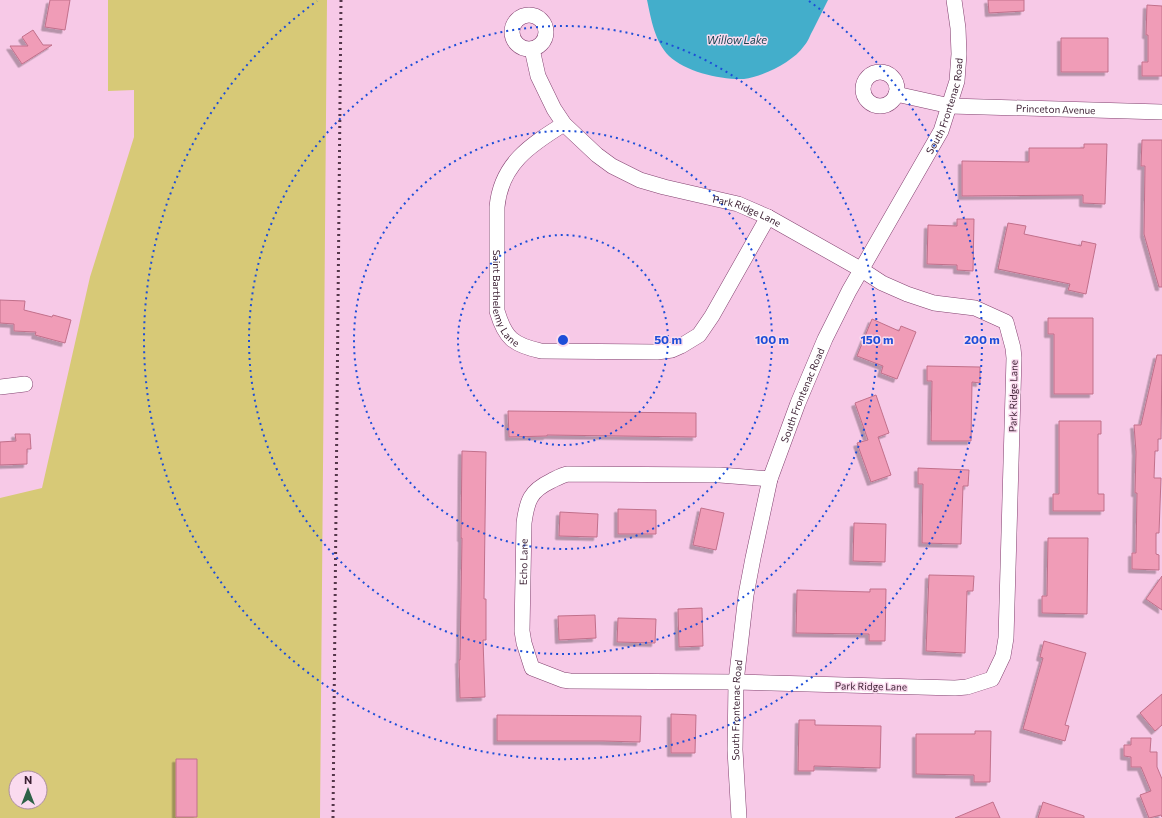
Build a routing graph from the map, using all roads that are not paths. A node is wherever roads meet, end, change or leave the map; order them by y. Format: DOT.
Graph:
graph roads {
  1 [pos="954,0"];
  2 [pos="532,49"];
  3 [pos="896,94"];
  4 [pos="950,106"];
  5 [pos="1162,112"];
  6 [pos="564,124"];
  7 [pos="768,217"];
  8 [pos="862,270"];
  9 [pos="25,384"];
  10 [pos="0,387"];
  11 [pos="770,479"];
  12 [pos="736,682"];
  13 [pos="739,818"];
  1 -- 4 [label="street, South Frontenac Road"];
  2 -- 6 [label="street, Park Ridge Lane"];
  3 -- 4 [label="street, Princeton Avenue"];
  4 -- 5 [label="street, Princeton Avenue"];
  4 -- 8 [label="street, South Frontenac Road"];
  6 -- 7 [label="street, Park Ridge Lane"];
  6 -- 7 [label="street, Saint Barthelemy Lane"];
  7 -- 8 [label="street, Park Ridge Lane"];
  8 -- 11 [label="street, South Frontenac Road"];
  8 -- 12 [label="street, Park Ridge Lane"];
  9 -- 10 [label="street"];
  11 -- 12 [label="street, South Frontenac Road"];
  11 -- 12 [label="street, Echo Lane"];
  12 -- 13 [label="street, South Frontenac Road"];
}
